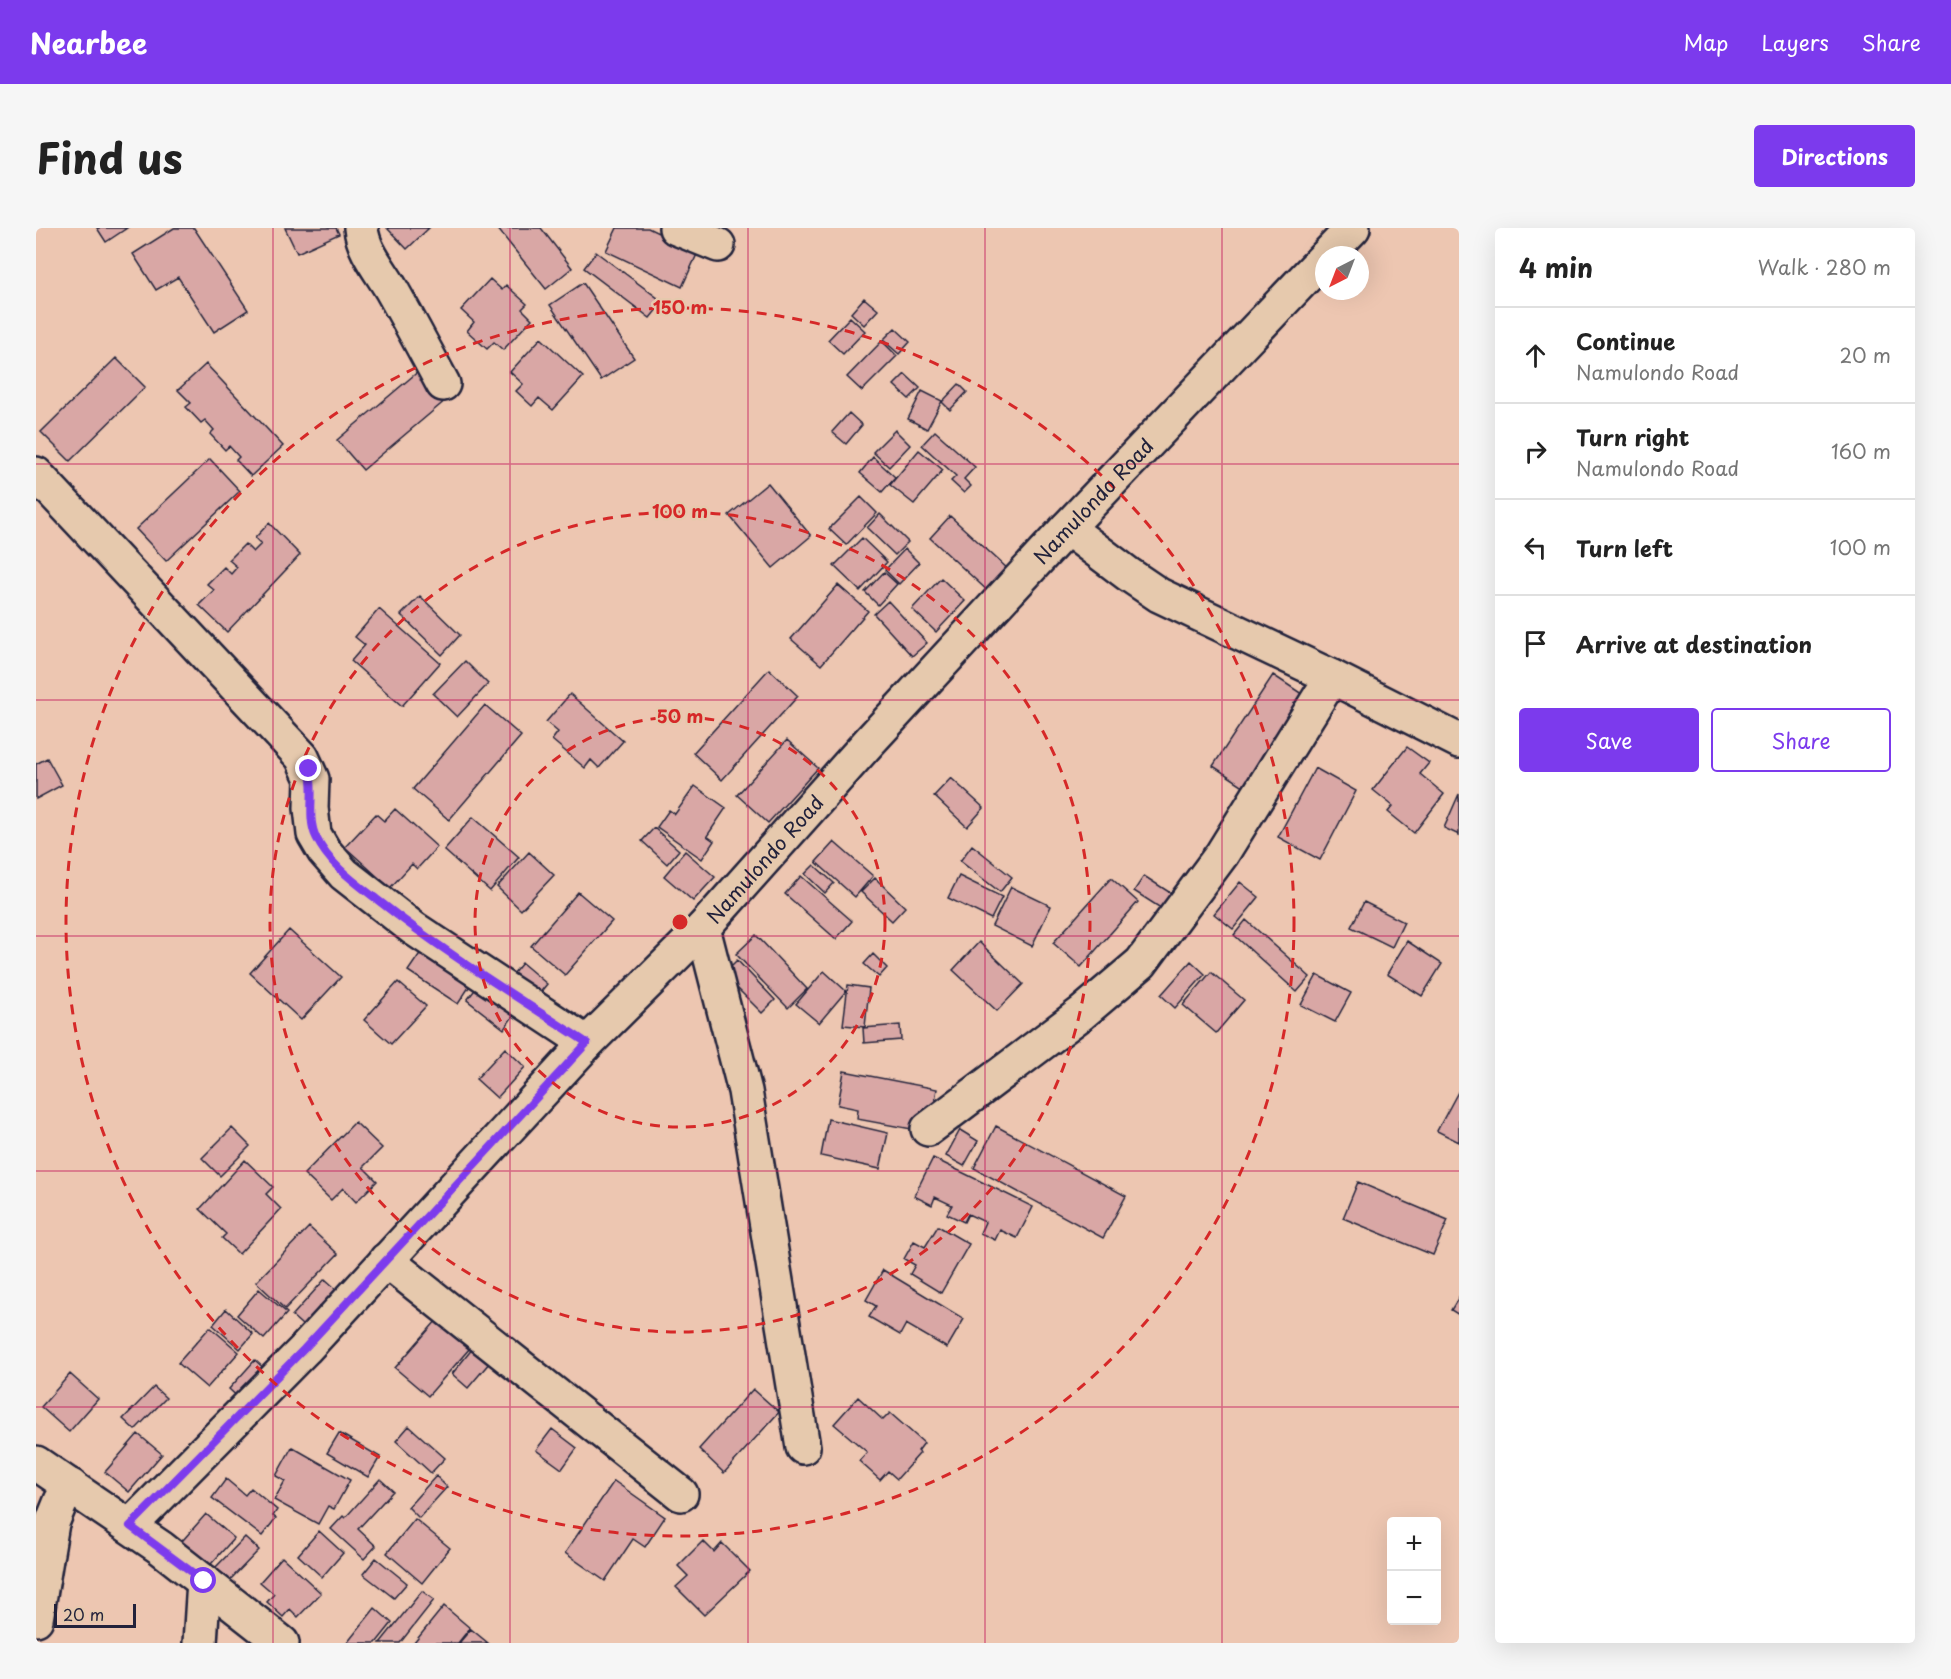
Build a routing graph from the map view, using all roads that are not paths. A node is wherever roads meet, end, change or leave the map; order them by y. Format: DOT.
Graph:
graph roads {
  1 [pos="361,228"];
  2 [pos="676,228"];
  3 [pos="1353,228"];
  4 [pos="718,245"];
  5 [pos="1335,246"];
  6 [pos="1315,267"];
  7 [pos="443,384"];
  8 [pos="36,474"];
  9 [pos="1067,528"];
  10 [pos="1332,677"];
  11 [pos="1459,741"];
  12 [pos="703,928"];
  13 [pos="587,1043"];
  14 [pos="928,1129"];
  15 [pos="386,1260"];
  16 [pos="803,1447"];
  17 [pos="36,1462"];
  18 [pos="71,1486"];
  19 [pos="681,1494"];
  20 [pos="130,1526"];
  21 [pos="204,1581"];
  22 [pos="36,1619"];
  23 [pos="200,1643"];
  24 [pos="282,1643"];
  1 -- 7 [label="street"];
  2 -- 4 [label="street"];
  3 -- 5 [label="street, Namulondo Road"];
  6 -- 9 [label="street, Namulondo Road"];
  8 -- 13 [label="street"];
  9 -- 10 [label="street"];
  9 -- 12 [label="street, Namulondo Road"];
  10 -- 11 [label="street"];
  10 -- 14 [label="street"];
  12 -- 13 [label="street, Namulondo Road"];
  12 -- 16 [label="street"];
  13 -- 15 [label="street, Namulondo Road"];
  15 -- 19 [label="street"];
  15 -- 20 [label="street, Namulondo Road"];
  17 -- 18 [label="street"];
  18 -- 20 [label="street"];
  18 -- 22 [label="street"];
  20 -- 21 [label="street"];
  21 -- 23 [label="street"];
  21 -- 24 [label="street"];
}
